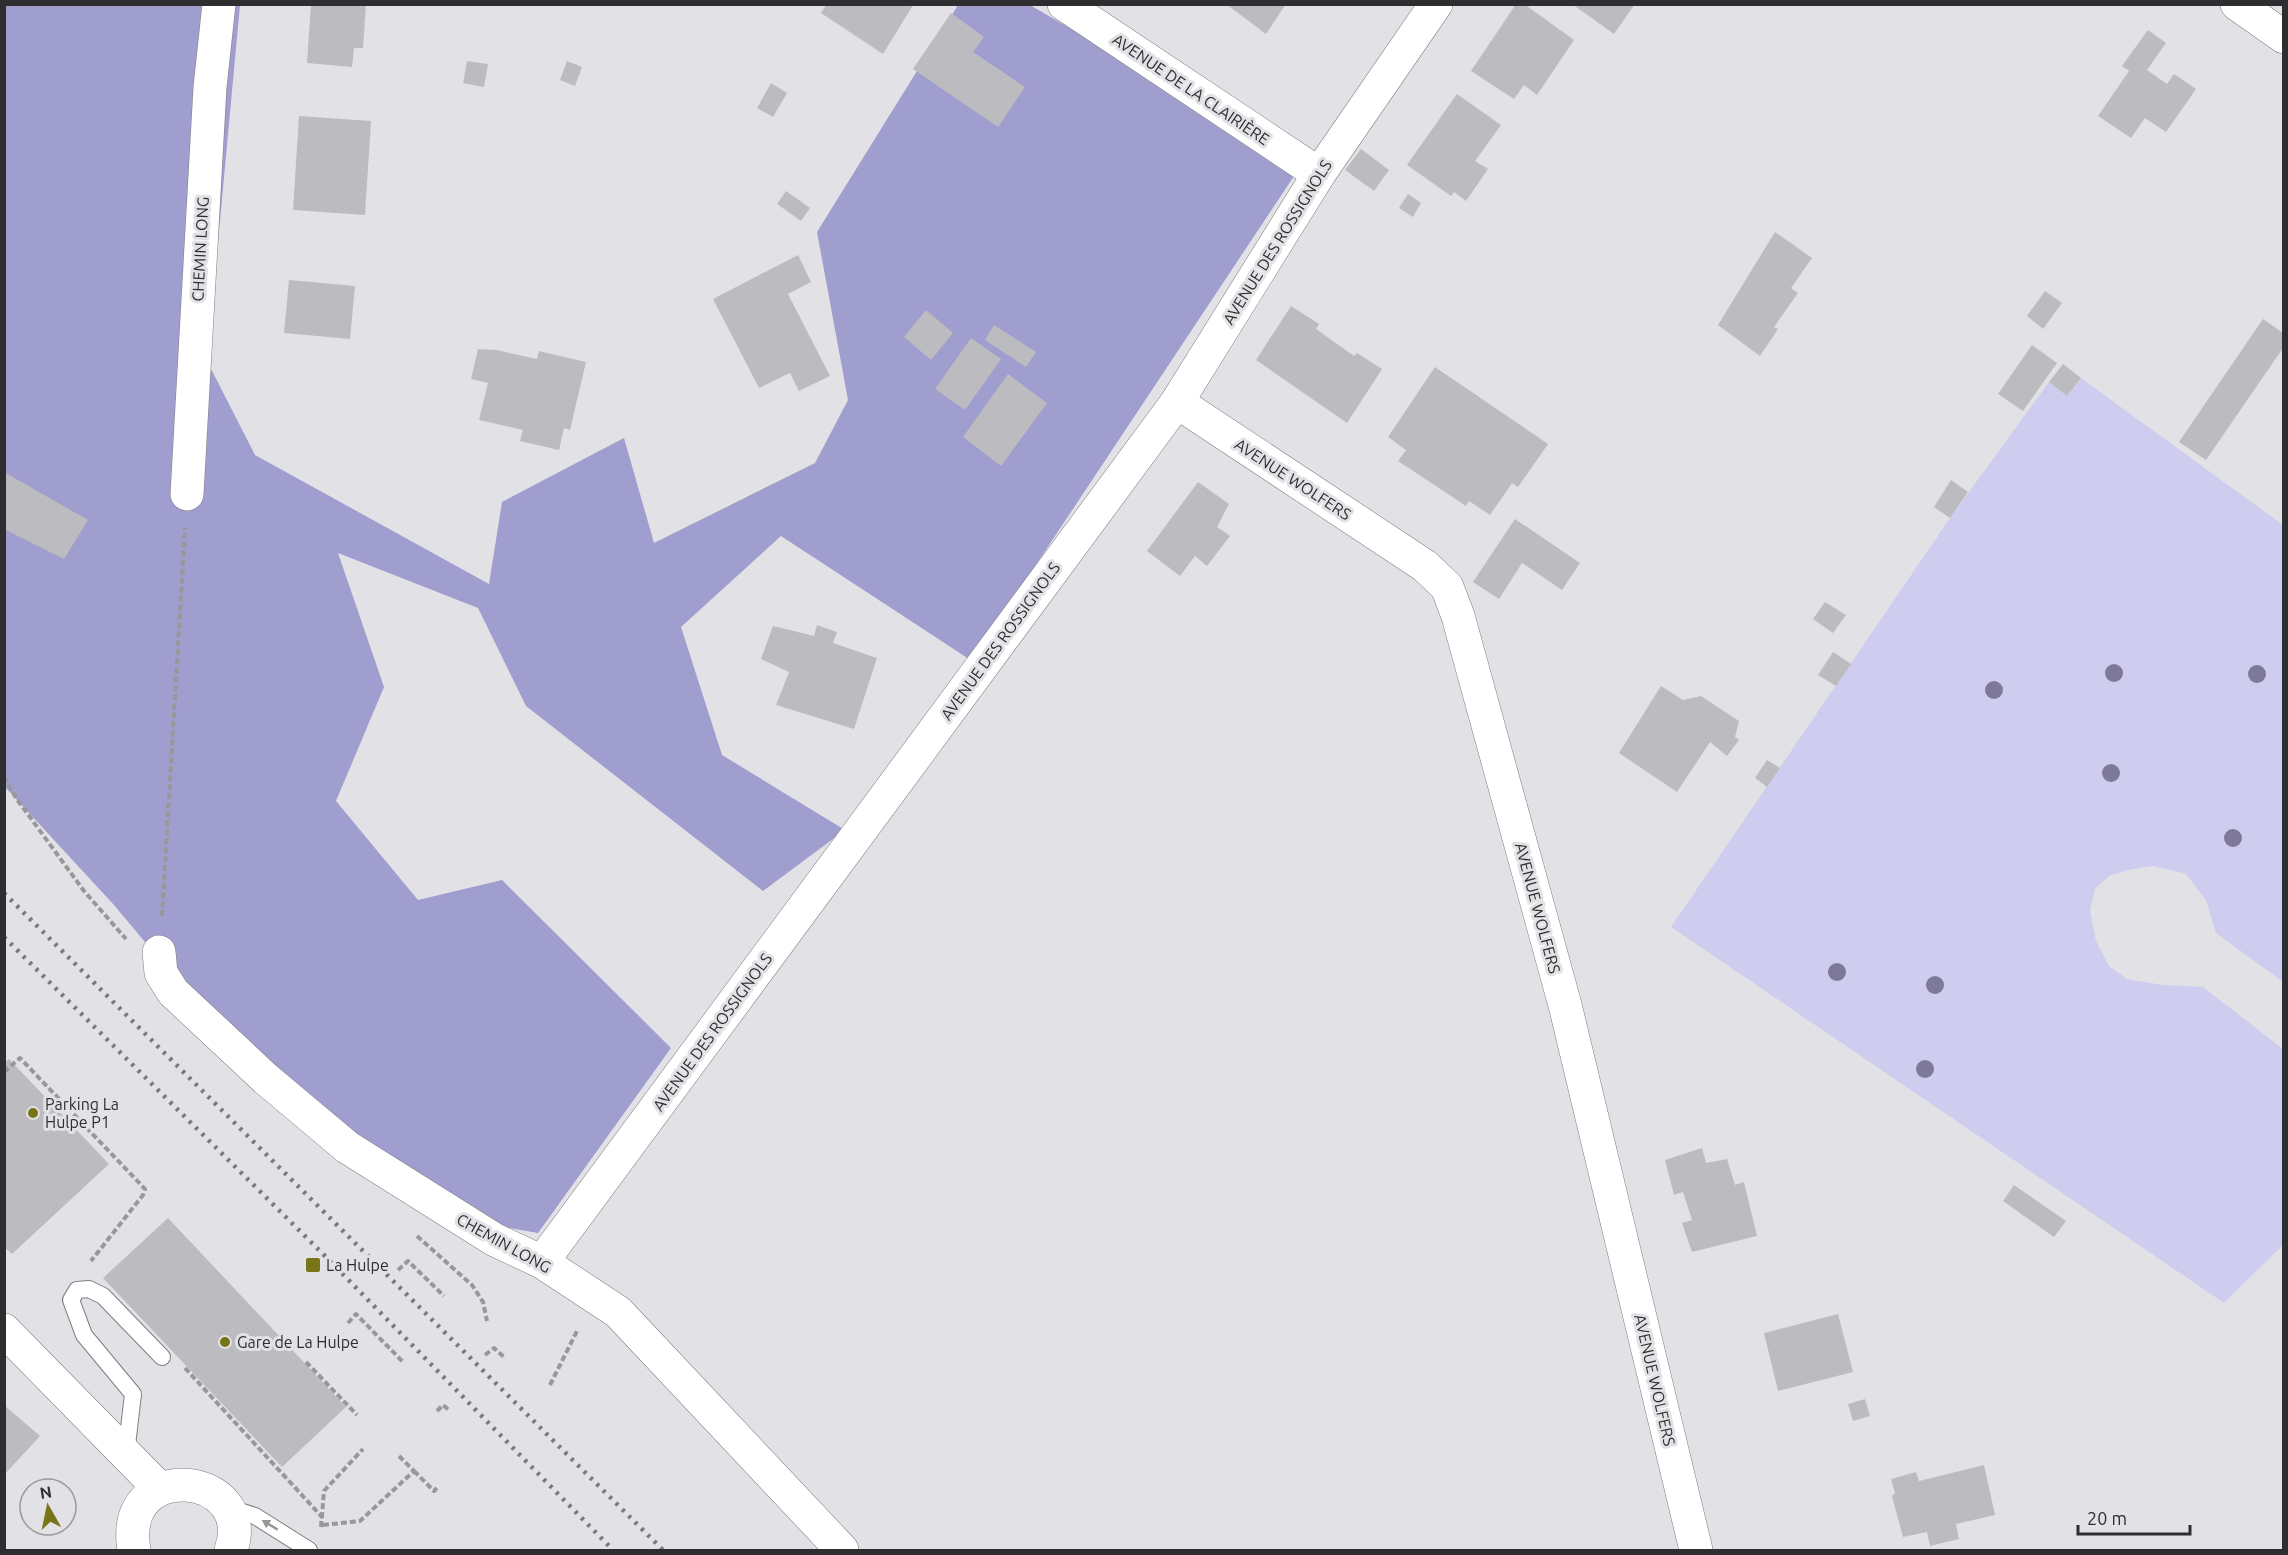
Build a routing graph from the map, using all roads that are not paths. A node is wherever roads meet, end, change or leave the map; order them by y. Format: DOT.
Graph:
graph roads {
  1 [pos="219,4"];
  2 [pos="1064,4"];
  3 [pos="1436,4"];
  4 [pos="2237,4"];
  5 [pos="2283,38"];
  6 [pos="1319,174"];
  7 [pos="1177,402"];
  8 [pos="186,494"];
  9 [pos="160,963"];
  10 [pos="542,1262"];
  11 [pos="4,1330"];
  12 [pos="162,1357"];
  13 [pos="126,1454"];
  14 [pos="160,1489"];
  15 [pos="227,1507"];
  16 [pos="238,1547"];
  17 [pos="134,1551"];
  18 [pos="309,1551"];
  19 [pos="842,1551"];
  20 [pos="1696,1551"];
  1 -- 8 [label="street, CHEMIN LONG"];
  2 -- 6 [label="street, AVENUE DE LA CLAIRIÈRE"];
  3 -- 6 [label="street, AVENUE DES ROSSIGNOLS"];
  4 -- 5 [label="street"];
  6 -- 7 [label="street, AVENUE DES ROSSIGNOLS"];
  7 -- 10 [label="street, AVENUE DES ROSSIGNOLS"];
  7 -- 20 [label="street, AVENUE WOLFERS"];
  9 -- 10 [label="street, CHEMIN LONG"];
  10 -- 19 [label="street, CHEMIN LONG"];
  11 -- 13 [label="street"];
  12 -- 13 [label="lane"];
  13 -- 14 [label="street"];
  14 -- 15 [label="street"];
  14 -- 17 [label="street"];
  15 -- 16 [label="street"];
  18 -- 15 [label="lane, one-way"];
}
